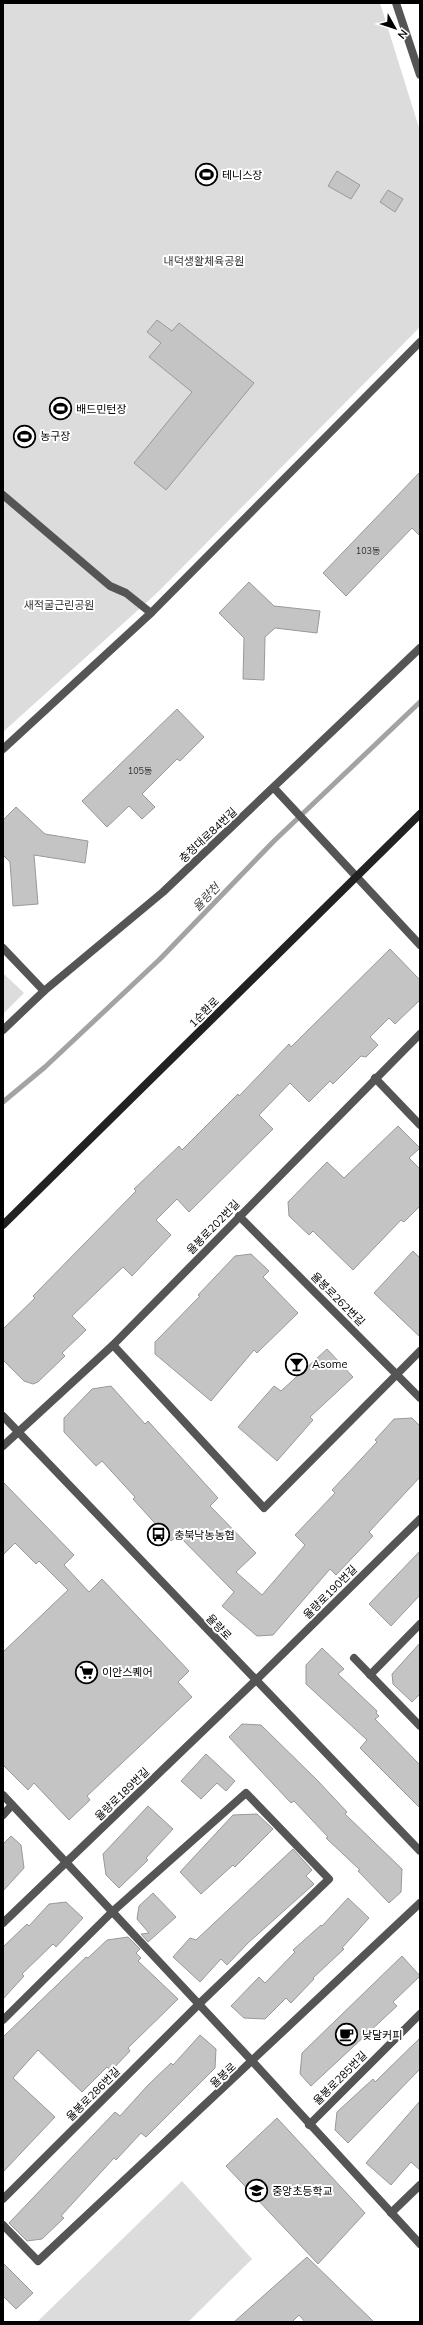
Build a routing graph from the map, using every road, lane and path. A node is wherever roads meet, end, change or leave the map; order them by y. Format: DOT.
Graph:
graph roads {
  1 [pos="396,3"];
  2 [pos="420,75"];
  3 [pos="420,342"];
  4 [pos="3,495"];
  5 [pos="151,613"];
  6 [pos="420,648"];
  7 [pos="3,749"];
  8 [pos="274,788"];
  9 [pos="420,814"];
  10 [pos="356,877"];
  11 [pos="420,945"];
  12 [pos="3,948"];
  13 [pos="44,991"];
  14 [pos="3,1030"];
  15 [pos="420,1034"];
  16 [pos="375,1078"];
  17 [pos="420,1125"];
  18 [pos="239,1216"];
  19 [pos="3,1225"];
  20 [pos="113,1345"];
  21 [pos="420,1351"];
  22 [pos="396,1374"];
  23 [pos="420,1398"];
  24 [pos="3,1416"];
  25 [pos="18,1431"];
  26 [pos="3,1446"];
  27 [pos="420,1519"];
  28 [pos="420,1624"];
  29 [pos="354,1658"];
  30 [pos="370,1675"];
  31 [pos="255,1681"];
  32 [pos="420,1726"];
  33 [pos="3,1796"];
  34 [pos="12,1806"];
  35 [pos="3,1815"];
  36 [pos="420,1851"];
  37 [pos="66,1863"];
  38 [pos="420,1903"];
  39 [pos="112,1912"];
  40 [pos="3,1923"];
  41 [pos="199,2004"];
  42 [pos="420,2014"];
  43 [pos="3,2020"];
  44 [pos="253,2062"];
  45 [pos="309,2125"];
  46 [pos="420,2185"];
  47 [pos="3,2199"];
  48 [pos="391,2213"];
  49 [pos="3,2225"];
  50 [pos="420,2244"];
  1 -- 2 [label="street"];
  3 -- 5 [label="street"];
  4 -- 5 [label="street"];
  5 -- 7 [label="street"];
  6 -- 8 [label="street, 충청대로84번길"];
  8 -- 10 [label="street"];
  8 -- 13 [label="street, 충청대로84번길"];
  9 -- 10 [label="main road, 1순환로"];
  10 -- 11 [label="street"];
  10 -- 19 [label="main road, 1순환로"];
  12 -- 13 [label="street"];
  13 -- 14 [label="street, 충청대로84번길"];
  15 -- 16 [label="street, 율봉로202번길"];
  16 -- 17 [label="street"];
  16 -- 18 [label="street, 율봉로202번길"];
  18 -- 20 [label="street, 율봉로202번길"];
  18 -- 22 [label="street, 율봉로262번길"];
  20 -- 22 [label="street"];
  20 -- 25 [label="street, 율봉로202번길"];
  21 -- 22 [label="street"];
  22 -- 23 [label="street, 율봉로262번길"];
  24 -- 25 [label="street, 율량로"];
  25 -- 26 [label="street, 율봉로202번길"];
  25 -- 31 [label="street, 율량로"];
  27 -- 31 [label="street, 율량로190번길"];
  28 -- 30 [label="street"];
  29 -- 30 [label="street"];
  30 -- 32 [label="street"];
  31 -- 36 [label="street, 율량로"];
  31 -- 37 [label="street, 율량로189번길"];
  33 -- 34 [label="street"];
  34 -- 35 [label="street"];
  34 -- 37 [label="street"];
  37 -- 39 [label="street"];
  37 -- 40 [label="street, 율량로189번길"];
  38 -- 44 [label="street, 율봉로"];
  39 -- 41 [label="street"];
  39 -- 41 [label="street, 율봉로286번길"];
  39 -- 43 [label="street"];
  41 -- 44 [label="street"];
  41 -- 47 [label="street, 율봉로286번길"];
  42 -- 45 [label="street, 율봉로285번길"];
  44 -- 45 [label="street"];
  44 -- 49 [label="street, 율봉로"];
  45 -- 48 [label="street"];
  46 -- 48 [label="street"];
  48 -- 50 [label="street"];
}
